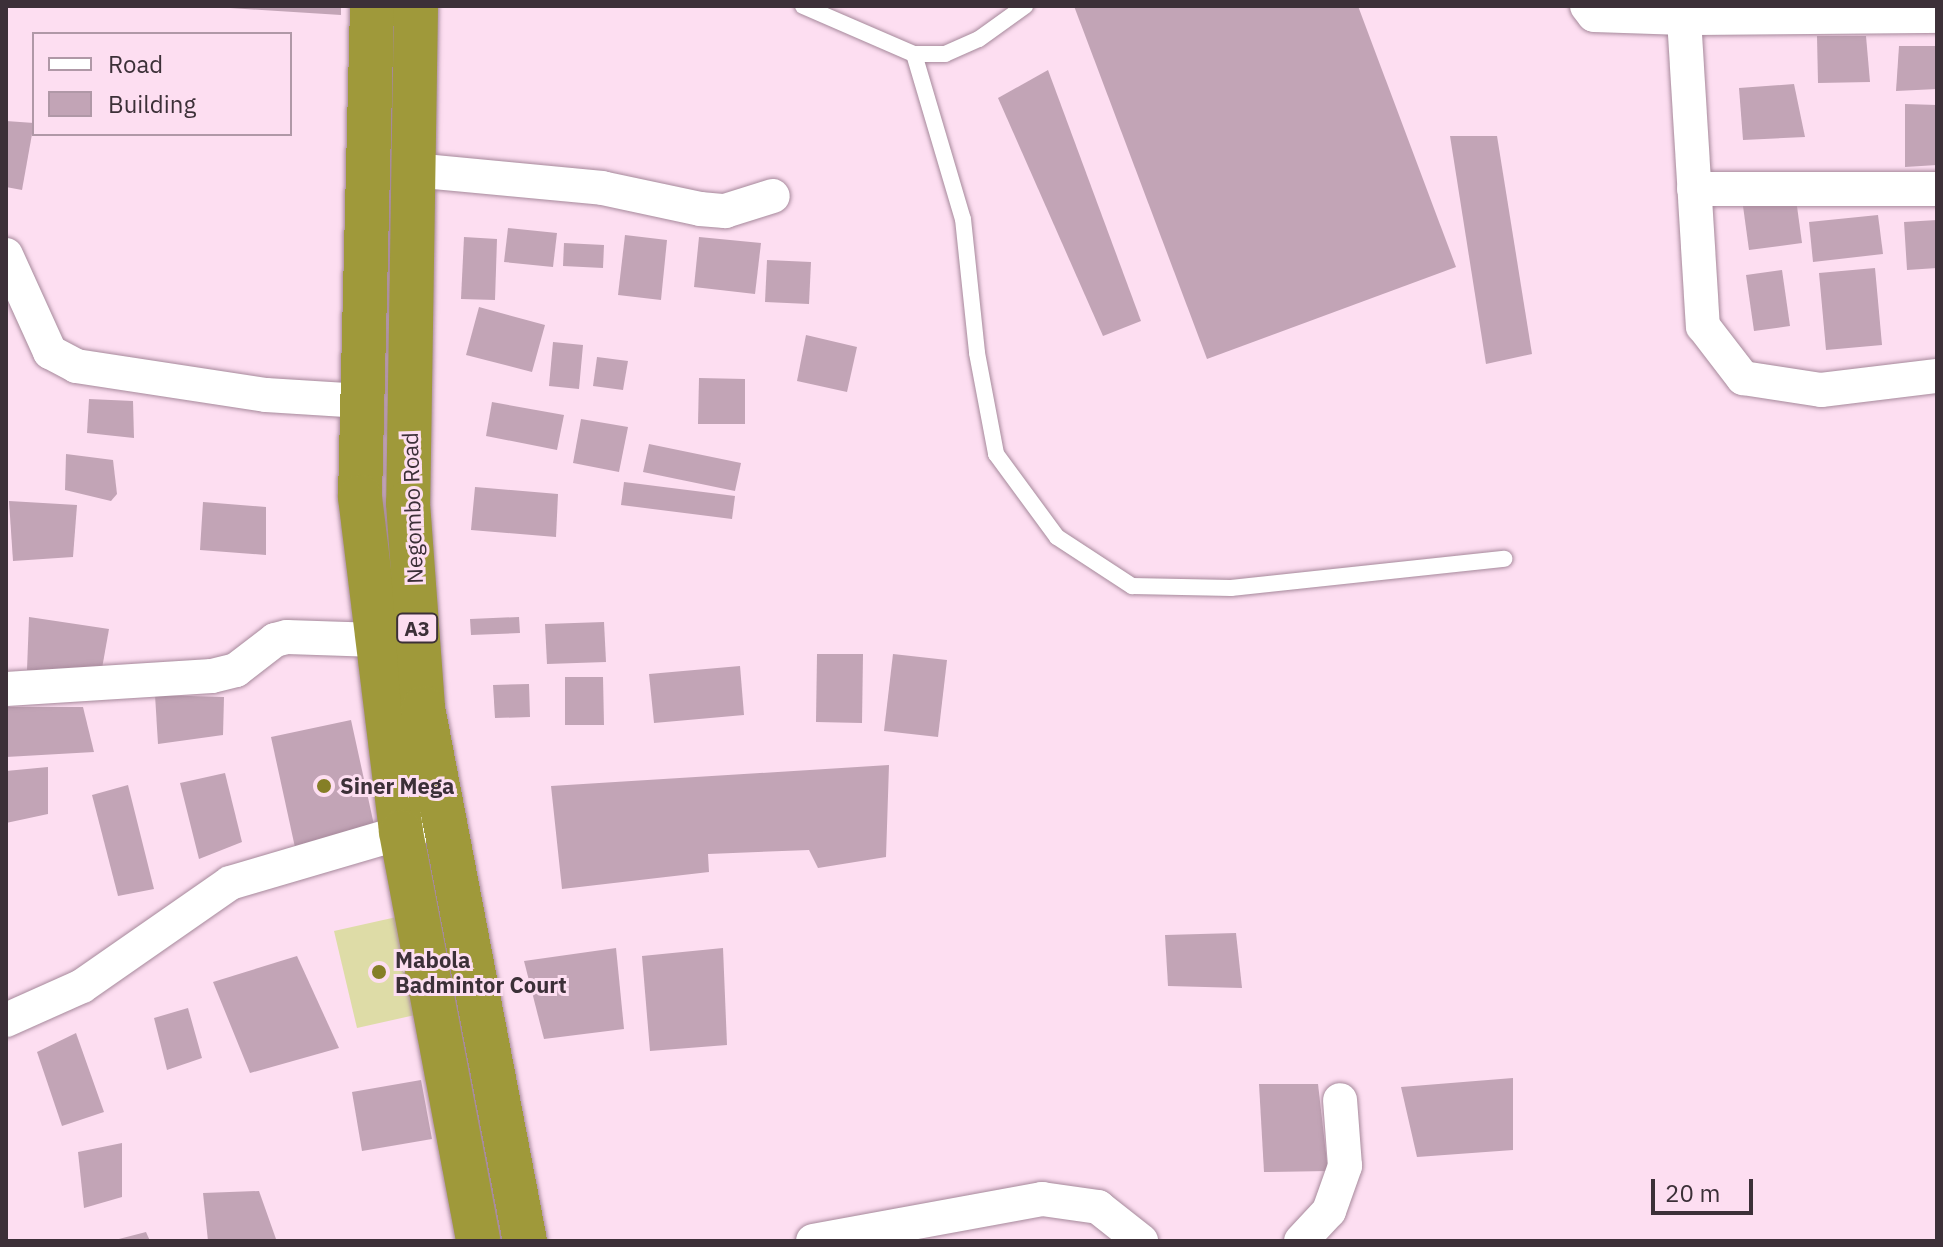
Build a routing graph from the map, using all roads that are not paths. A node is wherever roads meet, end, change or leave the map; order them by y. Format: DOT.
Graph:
graph roads {
  1 [pos="372,6"];
  2 [pos="416,6"];
  3 [pos="803,6"];
  4 [pos="1025,6"];
  5 [pos="1587,6"];
  6 [pos="1937,16"];
  7 [pos="1684,18"];
  8 [pos="914,54"];
  9 [pos="413,170"];
  10 [pos="1694,189"];
  11 [pos="1937,189"];
  12 [pos="773,196"];
  13 [pos="6,255"];
  14 [pos="1937,376"];
  15 [pos="362,401"];
  16 [pos="1504,559"];
  17 [pos="377,640"];
  18 [pos="6,689"];
  19 [pos="444,820"];
  20 [pos="401,832"];
  21 [pos="6,1020"];
  22 [pos="1340,1100"];
  23 [pos="478,1241"];
  24 [pos="525,1241"];
  25 [pos="813,1241"];
  26 [pos="1141,1241"];
  27 [pos="1301,1241"];
  1 -- 15 [label="highway, Negombo Road / A3"];
  2 -- 9 [label="highway, Negombo Road / A3"];
  3 -- 8 [label="lane"];
  4 -- 8 [label="lane"];
  5 -- 7 [label="street"];
  6 -- 7 [label="street"];
  7 -- 10 [label="street"];
  8 -- 16 [label="lane"];
  9 -- 12 [label="street"];
  9 -- 19 [label="highway, Negombo Road / A3"];
  10 -- 11 [label="street"];
  10 -- 14 [label="street"];
  13 -- 15 [label="street"];
  15 -- 17 [label="highway, Negombo Road / A3"];
  17 -- 18 [label="street"];
  17 -- 20 [label="highway, Negombo Road / A3"];
  19 -- 20 [label="street"];
  19 -- 24 [label="highway, Negombo Road / A3"];
  20 -- 21 [label="street"];
  20 -- 23 [label="highway, Negombo Road / A3"];
  22 -- 27 [label="street"];
  25 -- 26 [label="street"];
}
